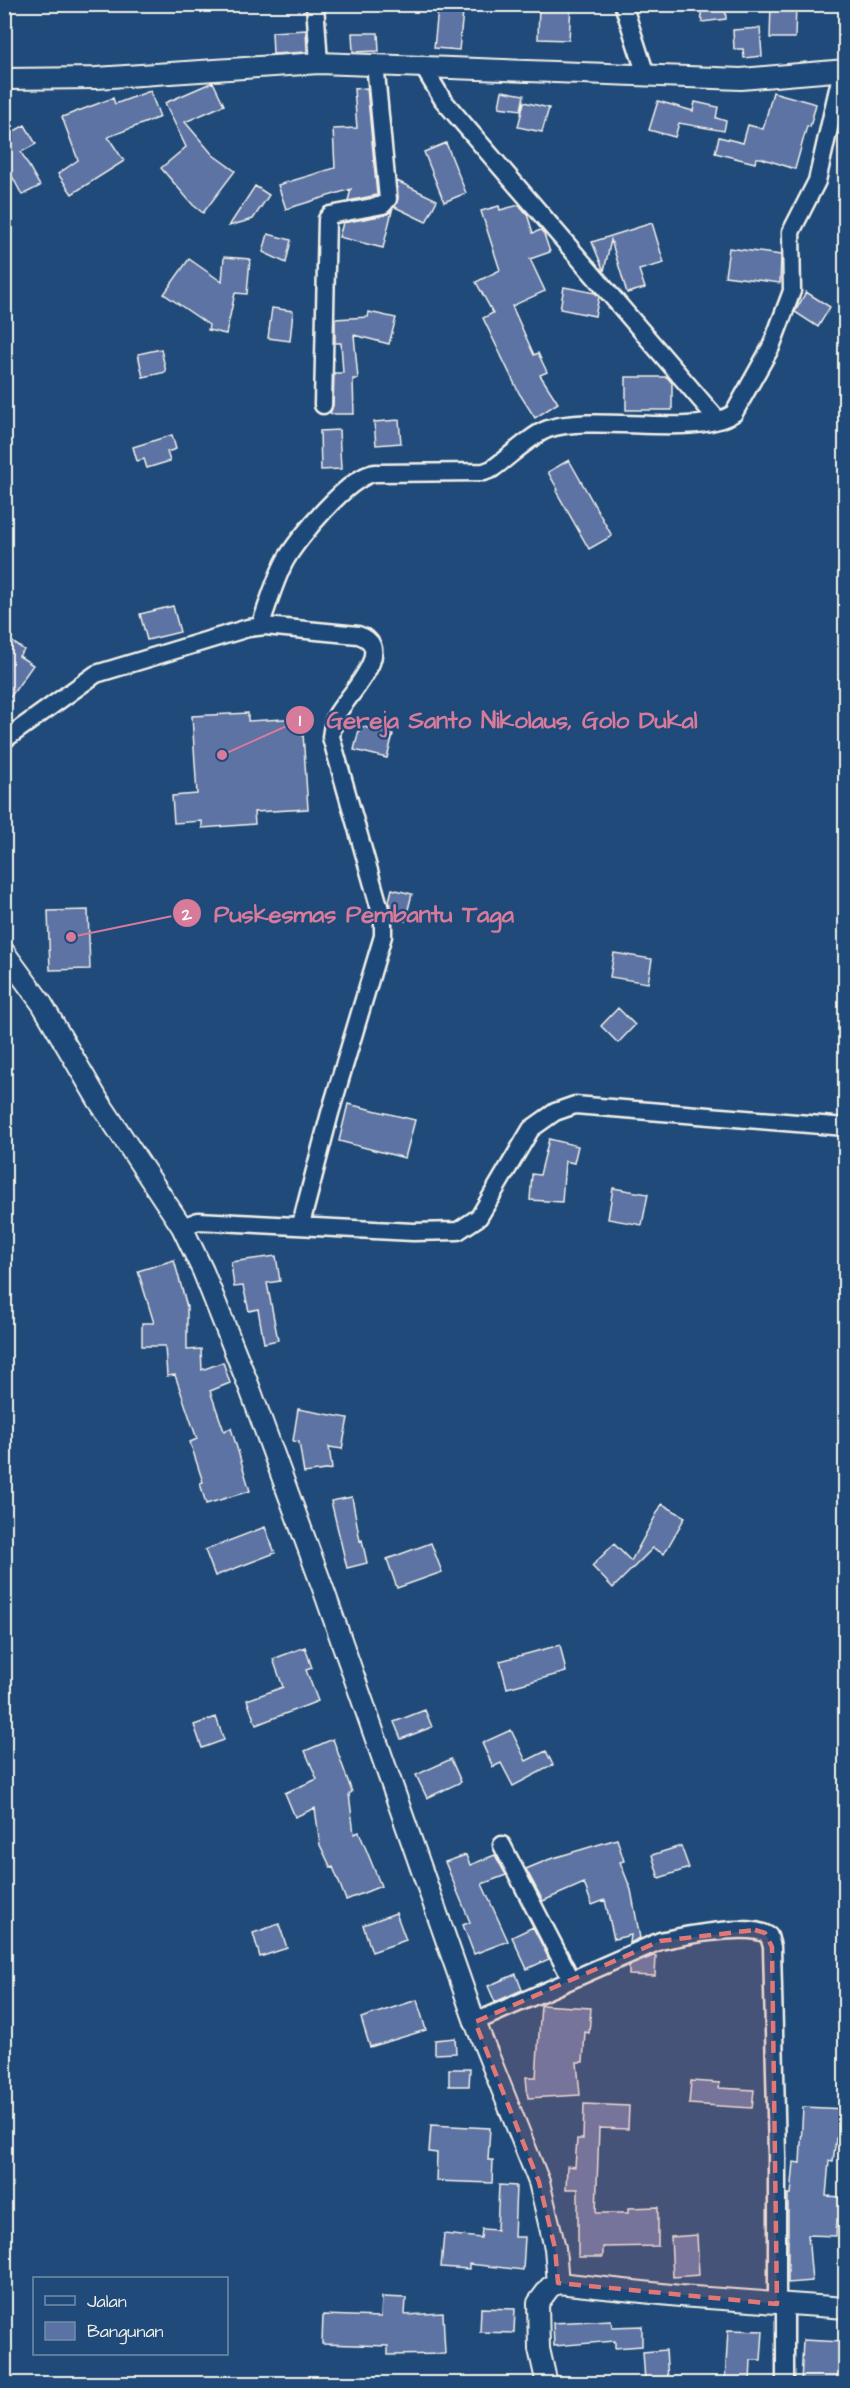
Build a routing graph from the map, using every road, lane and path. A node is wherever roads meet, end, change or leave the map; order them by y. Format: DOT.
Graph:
graph roads {
  1 [pos="315,4"];
  2 [pos="623,4"];
  3 [pos="319,63"];
  4 [pos="375,63"];
  5 [pos="422,65"];
  6 [pos="844,70"];
  7 [pos="646,75"];
  8 [pos="4,79"];
  9 [pos="323,405"];
  10 [pos="718,420"];
  11 [pos="260,626"];
  12 [pos="4,740"];
  13 [pos="4,952"];
  14 [pos="846,1127"];
  15 [pos="301,1224"];
  16 [pos="182,1227"];
  17 [pos="502,1845"];
  18 [pos="571,1979"];
  19 [pos="475,2022"];
  20 [pos="558,2283"];
  21 [pos="781,2304"];
  22 [pos="846,2308"];
  23 [pos="547,2384"];
  24 [pos="785,2384"];
  1 -- 3 [label="street"];
  2 -- 7 [label="street"];
  3 -- 4 [label="street"];
  3 -- 8 [label="street"];
  4 -- 5 [label="street"];
  4 -- 9 [label="street"];
  5 -- 7 [label="street"];
  5 -- 10 [label="street"];
  6 -- 7 [label="street"];
  6 -- 10 [label="street"];
  10 -- 11 [label="street"];
  11 -- 12 [label="street"];
  11 -- 15 [label="street"];
  13 -- 16 [label="street"];
  14 -- 15 [label="street"];
  15 -- 16 [label="street"];
  16 -- 19 [label="street"];
  17 -- 18 [label="street"];
  18 -- 19 [label="street"];
  18 -- 21 [label="street"];
  19 -- 20 [label="street"];
  20 -- 21 [label="street"];
  20 -- 23 [label="street"];
  21 -- 22 [label="street"];
  21 -- 24 [label="street"];
}
